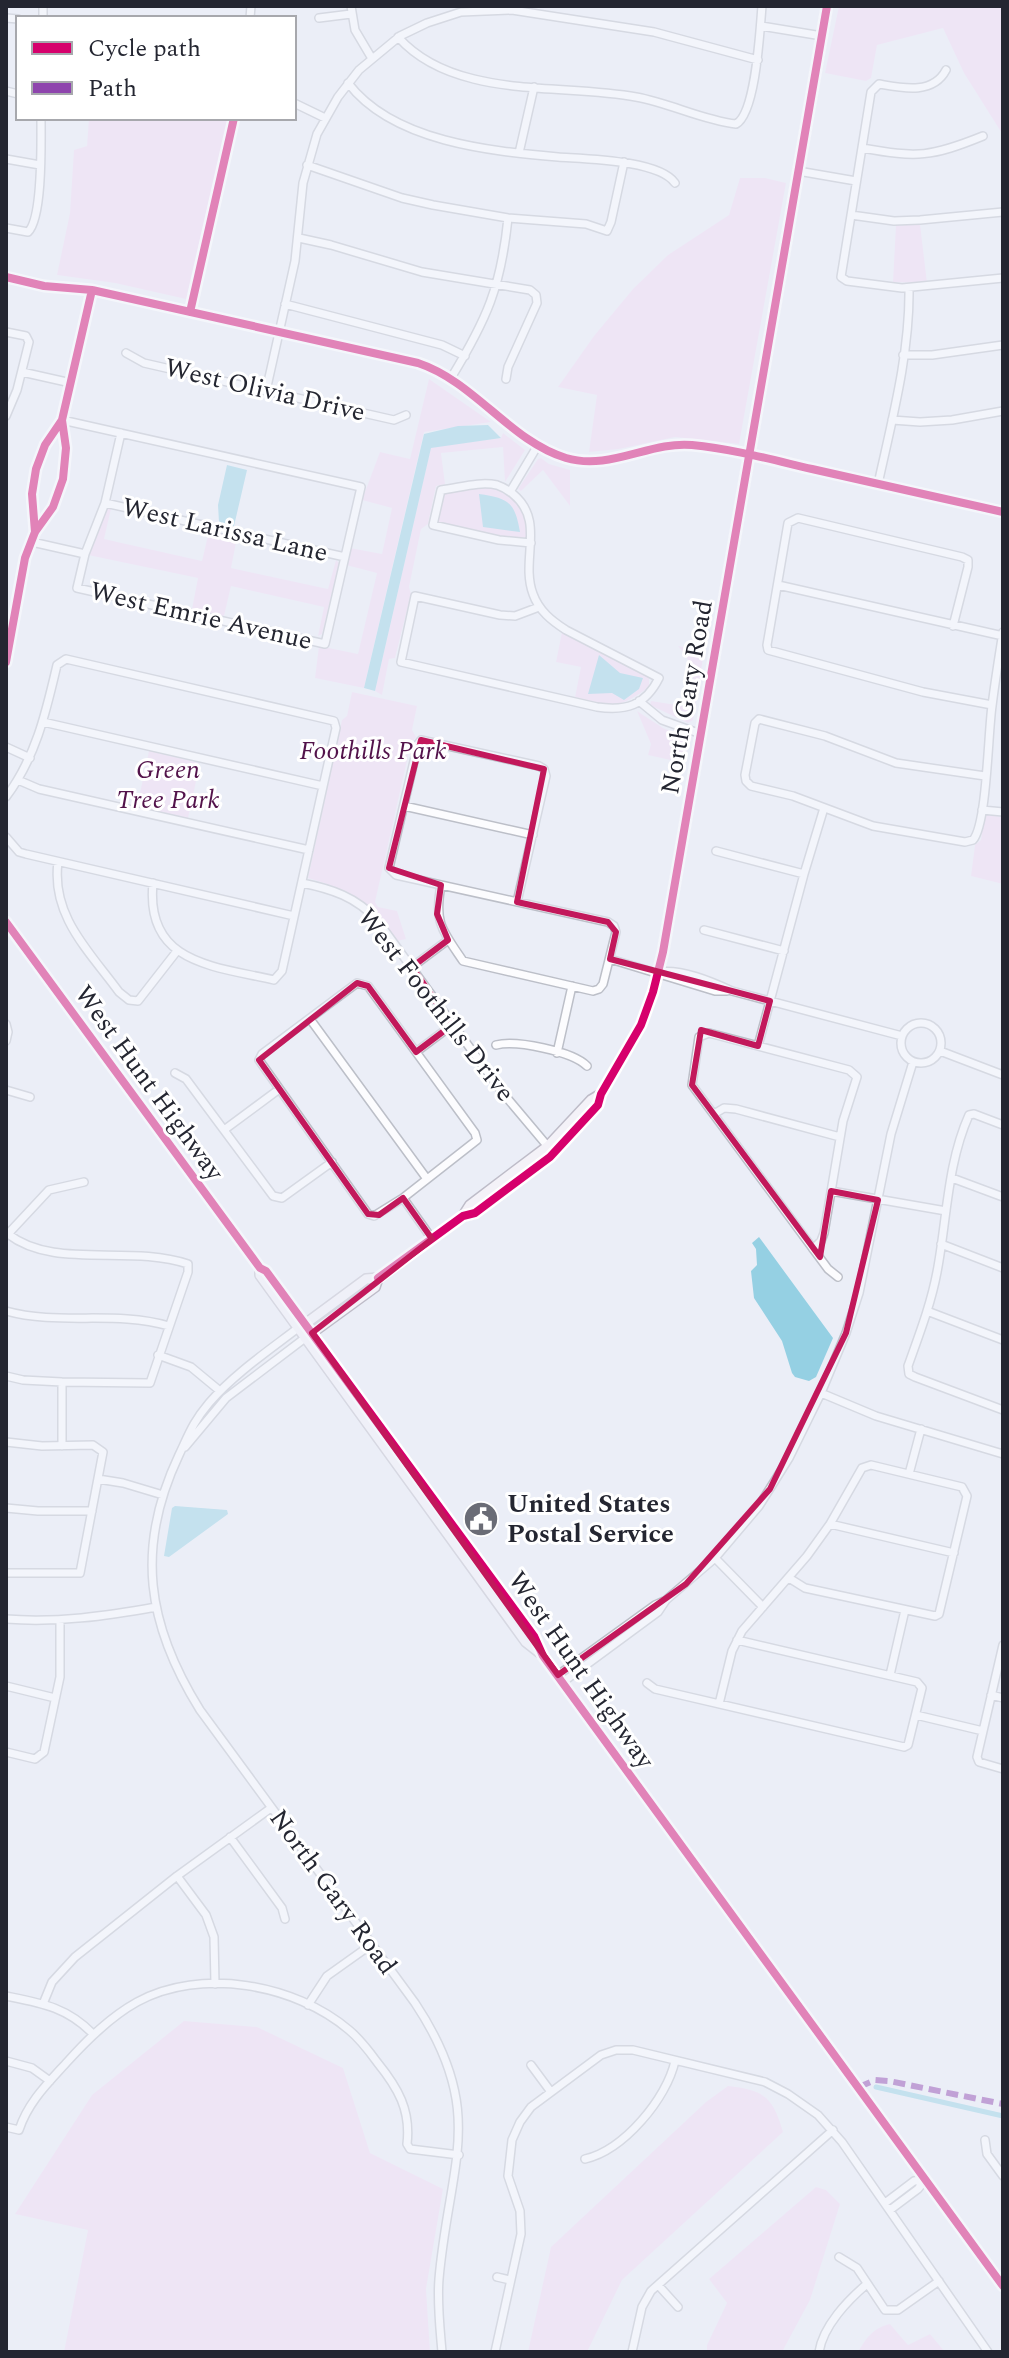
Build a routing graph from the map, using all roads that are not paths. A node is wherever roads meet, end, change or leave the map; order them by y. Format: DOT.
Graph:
graph roads {
  1 [pos="552,6"];
  2 [pos="762,6"];
  3 [pos="827,6"];
  4 [pos="351,10"];
  5 [pos="550,17"];
  6 [pos="319,18"];
  7 [pos="761,26"];
  8 [pos="822,36"];
  9 [pos="398,37"];
  10 [pos="371,57"];
  11 [pos="758,60"];
  12 [pos="946,70"];
  13 [pos="348,83"];
  14 [pos="534,87"];
  15 [pos="296,104"];
  16 [pos="325,118"];
  17 [pos="41,120"];
  18 [pos="234,120"];
  19 [pos="983,136"];
  20 [pos="862,148"];
  21 [pos="519,153"];
  22 [pos="6,159"];
  23 [pos="624,162"];
  24 [pos="40,165"];
  25 [pos="307,165"];
  26 [pos="798,171"];
  27 [pos="856,181"];
  28 [pos="675,183"];
  29 [pos="1003,212"];
  30 [pos="851,215"];
  31 [pos="508,218"];
  32 [pos="6,228"];
  33 [pos="299,238"];
  34 [pos="6,277"];
  35 [pos="1003,278"];
  36 [pos="497,285"];
  37 [pos="909,288"];
  38 [pos="92,290"];
  39 [pos="285,304"];
  40 [pos="190,312"];
  41 [pos="6,332"];
  42 [pos="279,332"];
  43 [pos="1003,345"];
  44 [pos="126,353"];
  45 [pos="903,355"];
  46 [pos="465,356"];
  47 [pos="22,372"];
  48 [pos="451,378"];
  49 [pos="506,379"];
  50 [pos="71,383"];
  51 [pos="266,391"];
  52 [pos="9,404"];
  53 [pos="1003,411"];
  54 [pos="406,415"];
  55 [pos="6,416"];
  56 [pos="62,420"];
  57 [pos="892,420"];
  58 [pos="121,433"];
  59 [pos="538,445"];
  60 [pos="750,455"];
  61 [pos="878,484"];
  62 [pos="510,492"];
  63 [pos="105,503"];
  64 [pos="1003,512"];
  65 [pos="35,532"];
  66 [pos="32,542"];
  67 [pos="531,543"];
  68 [pos="85,554"];
  69 [pos="345,557"];
  70 [pos="778,585"];
  71 [pos="539,607"];
  72 [pos="953,626"];
  73 [pos="1003,635"];
  74 [pos="6,662"];
  75 [pos="639,701"];
  76 [pos="992,705"];
  77 [pos="43,722"];
  78 [pos="701,734"];
  79 [pos="6,747"];
  80 [pos="30,758"];
  81 [pos="985,776"];
  82 [pos="18,780"];
  83 [pos="323,786"];
  84 [pos="6,797"];
  85 [pos="404,806"];
  86 [pos="824,808"];
  87 [pos="982,810"];
  88 [pos="1003,812"];
  89 [pos="533,835"];
  90 [pos="6,837"];
  91 [pos="309,850"];
  92 [pos="716,851"];
  93 [pos="58,862"];
  94 [pos="804,874"];
  95 [pos="153,883"];
  96 [pos="302,883"];
  97 [pos="441,885"];
  98 [pos="517,902"];
  99 [pos="294,916"];
  100 [pos="6,922"];
  101 [pos="704,930"];
  102 [pos="448,940"];
  103 [pos="177,951"];
  104 [pos="784,951"];
  105 [pos="610,959"];
  106 [pos="412,967"];
  107 [pos="659,972"];
  108 [pos="572,986"];
  109 [pos="770,1001"];
  110 [pos="310,1019"];
  111 [pos="6,1024"];
  112 [pos="452,1025"];
  113 [pos="902,1036"];
  114 [pos="6,1041"];
  115 [pos="496,1045"];
  116 [pos="758,1046"];
  117 [pos="940,1051"];
  118 [pos="416,1052"];
  119 [pos="557,1053"];
  120 [pos="913,1062"];
  121 [pos="587,1066"];
  122 [pos="175,1073"];
  123 [pos="1003,1075"];
  124 [pos="6,1090"];
  125 [pos="278,1090"];
  126 [pos="30,1097"];
  127 [pos="714,1114"];
  128 [pos="1003,1125"];
  129 [pos="224,1130"];
  130 [pos="840,1137"];
  131 [pos="551,1150"];
  132 [pos="332,1162"];
  133 [pos="952,1178"];
  134 [pos="427,1179"];
  135 [pos="84,1182"];
  136 [pos="831,1191"];
  137 [pos="1003,1197"];
  138 [pos="403,1198"];
  139 [pos="878,1200"];
  140 [pos="946,1211"];
  141 [pos="7,1235"];
  142 [pos="432,1239"];
  143 [pos="941,1244"];
  144 [pos="813,1249"];
  145 [pos="1003,1268"];
  146 [pos="838,1277"];
  147 [pos="378,1278"];
  148 [pos="361,1283"];
  149 [pos="355,1301"];
  150 [pos="6,1311"];
  151 [pos="927,1311"];
  152 [pos="169,1326"];
  153 [pos="302,1326"];
  154 [pos="308,1335"];
  155 [pos="1003,1340"];
  156 [pos="158,1355"];
  157 [pos="6,1376"];
  158 [pos="62,1382"];
  159 [pos="220,1391"];
  160 [pos="821,1393"];
  161 [pos="1003,1410"];
  162 [pos="921,1429"];
  163 [pos="6,1442"];
  164 [pos="62,1446"];
  165 [pos="181,1452"];
  166 [pos="1003,1454"];
  167 [pos="909,1474"];
  168 [pos="98,1479"];
  169 [pos="163,1495"];
  170 [pos="6,1508"];
  171 [pos="92,1511"];
  172 [pos="830,1524"];
  173 [pos="954,1553"];
  174 [pos="715,1558"];
  175 [pos="6,1573"];
  176 [pos="789,1578"];
  177 [pos="156,1607"];
  178 [pos="763,1607"];
  179 [pos="905,1610"];
  180 [pos="6,1619"];
  181 [pos="60,1620"];
  182 [pos="737,1640"];
  183 [pos="1003,1645"];
  184 [pos="890,1675"];
  185 [pos="560,1678"];
  186 [pos="647,1683"];
  187 [pos="6,1686"];
  188 [pos="991,1695"];
  189 [pos="55,1698"];
  190 [pos="1003,1698"];
  191 [pos="719,1704"];
  192 [pos="916,1715"];
  193 [pos="983,1731"];
  194 [pos="6,1752"];
  195 [pos="1003,1769"];
  196 [pos="271,1808"];
  197 [pos="230,1837"];
  198 [pos="177,1876"];
  199 [pos="285,1919"];
  200 [pos="372,1944"];
  201 [pos="215,1984"];
  202 [pos="6,1996"];
  203 [pos="43,2004"];
  204 [pos="308,2005"];
  205 [pos="93,2034"];
  206 [pos="6,2061"];
  207 [pos="675,2061"];
  208 [pos="531,2065"];
  209 [pos="50,2081"];
  210 [pos="551,2092"];
  211 [pos="6,2127"];
  212 [pos="833,2130"];
  213 [pos="985,2140"];
  214 [pos="459,2155"];
  215 [pos="585,2159"];
  216 [pos="1003,2176"];
  217 [pos="926,2179"];
  218 [pos="888,2206"];
  219 [pos="839,2257"];
  220 [pos="497,2277"];
  221 [pos="510,2280"];
  222 [pos="939,2281"];
  223 [pos="867,2284"];
  224 [pos="658,2285"];
  225 [pos="1003,2286"];
  226 [pos="678,2307"];
  227 [pos="442,2352"];
  228 [pos="495,2352"];
  229 [pos="632,2352"];
  230 [pos="819,2352"];
  231 [pos="988,2352"];
  1 -- 5 [label="street"];
  2 -- 7 [label="street"];
  3 -- 8 [label="main road, North Gary Road"];
  4 -- 6 [label="street"];
  4 -- 10 [label="street"];
  5 -- 9 [label="street"];
  5 -- 11 [label="street"];
  7 -- 8 [label="street"];
  7 -- 11 [label="street"];
  8 -- 26 [label="main road, North Gary Road"];
  9 -- 10 [label="street"];
  9 -- 14 [label="street"];
  10 -- 13 [label="street"];
  11 -- 14 [label="street"];
  12 -- 20 [label="street"];
  13 -- 16 [label="street"];
  13 -- 21 [label="street"];
  14 -- 21 [label="street"];
  15 -- 16 [label="street"];
  16 -- 25 [label="street"];
  17 -- 24 [label="street"];
  18 -- 40 [label="street"];
  19 -- 20 [label="street"];
  20 -- 27 [label="street"];
  21 -- 23 [label="street"];
  22 -- 24 [label="street"];
  23 -- 28 [label="street"];
  23 -- 31 [label="street"];
  24 -- 32 [label="street"];
  25 -- 31 [label="street"];
  25 -- 33 [label="street"];
  26 -- 27 [label="street"];
  26 -- 60 [label="main road, North Gary Road"];
  27 -- 30 [label="street"];
  29 -- 30 [label="street"];
  30 -- 37 [label="street"];
  31 -- 36 [label="street"];
  33 -- 36 [label="street"];
  33 -- 39 [label="street"];
  34 -- 38 [label="street"];
  35 -- 37 [label="street"];
  36 -- 46 [label="street"];
  36 -- 49 [label="street"];
  37 -- 45 [label="street"];
  38 -- 40 [label="street"];
  38 -- 50 [label="street"];
  39 -- 42 [label="street"];
  39 -- 46 [label="street"];
  40 -- 42 [label="street"];
  41 -- 47 [label="street"];
  42 -- 48 [label="street"];
  42 -- 51 [label="street"];
  43 -- 45 [label="street"];
  44 -- 51 [label="street, West Olivia Drive"];
  45 -- 57 [label="street"];
  46 -- 48 [label="street"];
  47 -- 50 [label="street"];
  47 -- 52 [label="street"];
  48 -- 59 [label="street"];
  50 -- 56 [label="street"];
  51 -- 54 [label="street, West Olivia Drive"];
  52 -- 55 [label="street"];
  53 -- 57 [label="street"];
  56 -- 58 [label="street"];
  56 -- 65 [label="street"];
  56 -- 65 [label="street"];
  57 -- 61 [label="street"];
  58 -- 63 [label="street"];
  58 -- 69 [label="street"];
  59 -- 60 [label="street"];
  59 -- 62 [label="street"];
  60 -- 61 [label="street"];
  60 -- 78 [label="main road, North Gary Road"];
  61 -- 64 [label="street"];
  62 -- 67 [label="street"];
  62 -- 67 [label="street"];
  63 -- 68 [label="street"];
  63 -- 69 [label="street, West Larissa Lane"];
  65 -- 66 [label="street"];
  66 -- 68 [label="street"];
  66 -- 74 [label="street"];
  67 -- 71 [label="street"];
  68 -- 69 [label="street, West Emrie Avenue"];
  70 -- 72 [label="street"];
  70 -- 72 [label="street"];
  70 -- 76 [label="street"];
  71 -- 75 [label="street"];
  71 -- 75 [label="street"];
  72 -- 73 [label="street"];
  73 -- 76 [label="street"];
  75 -- 78 [label="street"];
  76 -- 81 [label="street"];
  77 -- 80 [label="street"];
  77 -- 83 [label="street"];
  77 -- 83 [label="street"];
  78 -- 107 [label="main road, North Gary Road"];
  79 -- 80 [label="street"];
  80 -- 82 [label="street"];
  81 -- 86 [label="street"];
  81 -- 87 [label="street"];
  82 -- 84 [label="street"];
  82 -- 91 [label="street"];
  83 -- 91 [label="street"];
  85 -- 89 [label="street"];
  85 -- 89 [label="street"];
  85 -- 97 [label="street"];
  86 -- 87 [label="street"];
  86 -- 94 [label="street"];
  87 -- 88 [label="street"];
  89 -- 98 [label="street"];
  90 -- 93 [label="street"];
  91 -- 96 [label="street"];
  92 -- 94 [label="street"];
  93 -- 95 [label="street"];
  93 -- 103 [label="street"];
  94 -- 104 [label="street"];
  95 -- 99 [label="street"];
  95 -- 103 [label="street"];
  96 -- 99 [label="street"];
  96 -- 106 [label="street, West Foothills Drive"];
  97 -- 98 [label="street"];
  97 -- 102 [label="street"];
  98 -- 105 [label="street"];
  99 -- 103 [label="street"];
  100 -- 153 [label="main road, West Hunt Highway"];
  101 -- 104 [label="street"];
  102 -- 106 [label="street"];
  102 -- 108 [label="street"];
  104 -- 109 [label="street"];
  105 -- 107 [label="street"];
  105 -- 108 [label="street"];
  106 -- 112 [label="street, West Foothills Drive"];
  107 -- 109 [label="street"];
  107 -- 131 [label="main road, North Gary Road"];
  108 -- 119 [label="street"];
  109 -- 113 [label="street"];
  109 -- 116 [label="street"];
  110 -- 118 [label="street"];
  110 -- 125 [label="street"];
  110 -- 134 [label="street"];
  111 -- 114 [label="street"];
  112 -- 118 [label="street"];
  112 -- 131 [label="street, West Foothills Drive"];
  113 -- 117 [label="street"];
  113 -- 120 [label="street"];
  115 -- 119 [label="street"];
  116 -- 127 [label="street"];
  116 -- 130 [label="street"];
  117 -- 120 [label="street"];
  117 -- 123 [label="street"];
  118 -- 134 [label="street"];
  119 -- 121 [label="street"];
  120 -- 139 [label="street"];
  122 -- 129 [label="street"];
  124 -- 126 [label="street"];
  125 -- 129 [label="street"];
  125 -- 132 [label="street"];
  127 -- 130 [label="street"];
  127 -- 144 [label="street"];
  128 -- 133 [label="street"];
  129 -- 132 [label="street"];
  130 -- 136 [label="street"];
  131 -- 142 [label="main road, North Gary Road"];
  132 -- 138 [label="street"];
  133 -- 137 [label="street"];
  133 -- 140 [label="street"];
  134 -- 138 [label="street"];
  135 -- 141 [label="street"];
  136 -- 139 [label="street"];
  136 -- 144 [label="street"];
  138 -- 142 [label="street"];
  139 -- 140 [label="street"];
  139 -- 160 [label="street"];
  140 -- 143 [label="street"];
  141 -- 152 [label="street"];
  142 -- 147 [label="main road, North Gary Road"];
  143 -- 145 [label="street"];
  143 -- 151 [label="street"];
  144 -- 146 [label="street"];
  147 -- 148 [label="main road, North Gary Road"];
  147 -- 149 [label="main road, North Gary Road"];
  148 -- 149 [label="main road"];
  148 -- 153 [label="main road, North Gary Road"];
  149 -- 154 [label="main road, North Gary Road"];
  150 -- 152 [label="street"];
  151 -- 155 [label="street"];
  151 -- 161 [label="street"];
  152 -- 156 [label="street"];
  153 -- 154 [label="main road, West Hunt Highway"];
  153 -- 159 [label="street, North Gary Road"];
  154 -- 165 [label="street, North Gary Road"];
  154 -- 185 [label="main road, West Hunt Highway"];
  156 -- 158 [label="street"];
  156 -- 159 [label="street"];
  157 -- 158 [label="street"];
  158 -- 164 [label="street"];
  159 -- 165 [label="street, North Gary Road"];
  160 -- 162 [label="street"];
  160 -- 174 [label="street"];
  162 -- 166 [label="street"];
  162 -- 167 [label="street"];
  163 -- 164 [label="street"];
  164 -- 168 [label="street"];
  165 -- 169 [label="street, North Gary Road"];
  167 -- 172 [label="street"];
  167 -- 173 [label="street"];
  168 -- 169 [label="street"];
  168 -- 171 [label="street"];
  169 -- 177 [label="street, North Gary Road"];
  170 -- 171 [label="street"];
  171 -- 175 [label="street"];
  172 -- 173 [label="street"];
  172 -- 176 [label="street"];
  173 -- 179 [label="street"];
  174 -- 178 [label="street"];
  174 -- 185 [label="street"];
  176 -- 178 [label="street"];
  176 -- 179 [label="street"];
  177 -- 181 [label="street"];
  177 -- 196 [label="street, North Gary Road"];
  178 -- 182 [label="street"];
  179 -- 184 [label="street"];
  180 -- 181 [label="street"];
  181 -- 189 [label="street"];
  182 -- 184 [label="street"];
  182 -- 191 [label="street"];
  183 -- 188 [label="street"];
  184 -- 192 [label="street"];
  185 -- 217 [label="main road, West Hunt Highway"];
  186 -- 191 [label="street"];
  187 -- 189 [label="street"];
  188 -- 190 [label="street"];
  188 -- 193 [label="street"];
  189 -- 194 [label="street"];
  191 -- 192 [label="street"];
  192 -- 193 [label="street"];
  193 -- 195 [label="street"];
  196 -- 197 [label="street"];
  196 -- 200 [label="street, North Gary Road"];
  197 -- 198 [label="street"];
  197 -- 199 [label="street"];
  198 -- 201 [label="street"];
  198 -- 203 [label="street"];
  200 -- 204 [label="street"];
  200 -- 214 [label="street, North Gary Road"];
  201 -- 204 [label="street"];
  201 -- 205 [label="street"];
  202 -- 203 [label="street"];
  203 -- 205 [label="street"];
  204 -- 214 [label="street"];
  205 -- 209 [label="street"];
  206 -- 209 [label="street"];
  207 -- 210 [label="street"];
  207 -- 212 [label="street"];
  207 -- 215 [label="street"];
  208 -- 210 [label="street"];
  209 -- 211 [label="street"];
  210 -- 221 [label="street"];
  212 -- 218 [label="street"];
  212 -- 224 [label="street"];
  213 -- 216 [label="street"];
  214 -- 227 [label="street, North Gary Road"];
  217 -- 218 [label="street"];
  217 -- 225 [label="main road, West Hunt Highway"];
  218 -- 222 [label="street"];
  219 -- 223 [label="street"];
  220 -- 221 [label="street"];
  221 -- 228 [label="street"];
  222 -- 223 [label="street"];
  222 -- 231 [label="street"];
  223 -- 230 [label="street"];
  224 -- 226 [label="street"];
  224 -- 229 [label="street"];
}
